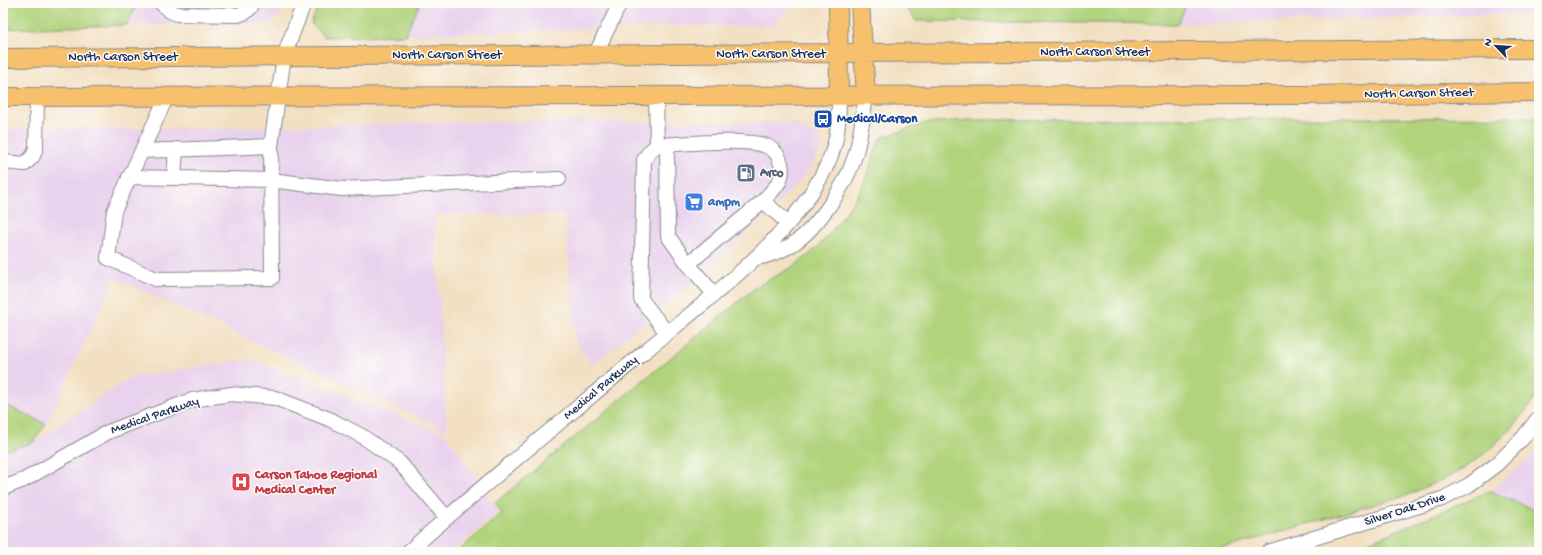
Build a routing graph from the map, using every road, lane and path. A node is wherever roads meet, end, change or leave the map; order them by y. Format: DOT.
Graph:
graph roads {
  1 [pos="161,3"];
  2 [pos="304,3"];
  3 [pos="620,3"];
  4 [pos="838,3"];
  5 [pos="860,3"];
  6 [pos="251,7"];
  7 [pos="1539,49"];
  8 [pos="838,54"];
  9 [pos="863,54"];
  10 [pos="595,55"];
  11 [pos="284,56"];
  12 [pos="3,58"];
  13 [pos="1539,92"];
  14 [pos="866,95"];
  15 [pos="167,96"];
  16 [pos="278,96"];
  17 [pos="656,96"];
  18 [pos="839,96"];
  19 [pos="3,97"];
  20 [pos="37,97"];
  21 [pos="662,145"];
  22 [pos="271,146"];
  23 [pos="176,150"];
  24 [pos="142,151"];
  25 [pos="3,162"];
  26 [pos="129,177"];
  27 [pos="174,178"];
  28 [pos="559,179"];
  29 [pos="272,180"];
  30 [pos="763,201"];
  31 [pos="788,222"];
  32 [pos="756,258"];
  33 [pos="688,264"];
  34 [pos="714,294"];
  35 [pos="667,333"];
  36 [pos="1539,417"];
  37 [pos="1534,433"];
  38 [pos="3,488"];
  39 [pos="447,518"];
  40 [pos="408,552"];
  41 [pos="1268,552"];
  1 -- 6 [label="street"];
  2 -- 11 [label="street"];
  3 -- 10 [label="street"];
  4 -- 8 [label="main road"];
  5 -- 9 [label="main road"];
  7 -- 9 [label="main road, North Carson Street"];
  8 -- 9 [label="main road, North Carson Street"];
  8 -- 10 [label="main road, North Carson Street"];
  8 -- 18 [label="main road"];
  9 -- 14 [label="main road"];
  10 -- 11 [label="main road, North Carson Street"];
  11 -- 12 [label="main road, North Carson Street"];
  11 -- 16 [label="street"];
  13 -- 14 [label="main road, North Carson Street"];
  14 -- 18 [label="main road, North Carson Street"];
  14 -- 32 [label="street, Medical Parkway"];
  15 -- 16 [label="main road, North Carson Street"];
  15 -- 20 [label="main road, North Carson Street"];
  15 -- 24 [label="street"];
  16 -- 17 [label="main road, North Carson Street"];
  16 -- 22 [label="street"];
  17 -- 18 [label="main road, North Carson Street"];
  17 -- 21 [label="street"];
  18 -- 31 [label="street, Medical Parkway"];
  19 -- 20 [label="main road, North Carson Street"];
  20 -- 25 [label="street"];
  21 -- 30 [label="street"];
  21 -- 33 [label="street"];
  21 -- 35 [label="street"];
  22 -- 23 [label="street"];
  22 -- 29 [label="street"];
  23 -- 24 [label="street"];
  23 -- 27 [label="street"];
  24 -- 26 [label="street"];
  26 -- 27 [label="street"];
  26 -- 29 [label="street"];
  27 -- 29 [label="street"];
  28 -- 29 [label="street"];
  30 -- 31 [label="street"];
  30 -- 33 [label="street"];
  31 -- 32 [label="street, Medical Parkway"];
  32 -- 34 [label="street, Medical Parkway"];
  33 -- 34 [label="street"];
  34 -- 35 [label="street, Medical Parkway"];
  35 -- 39 [label="street, Medical Parkway"];
  36 -- 37 [label="street, Silver Oak Drive"];
  37 -- 41 [label="street, Silver Oak Drive"];
  38 -- 39 [label="street, Medical Parkway"];
  39 -- 40 [label="street, Medical Parkway"];
}
